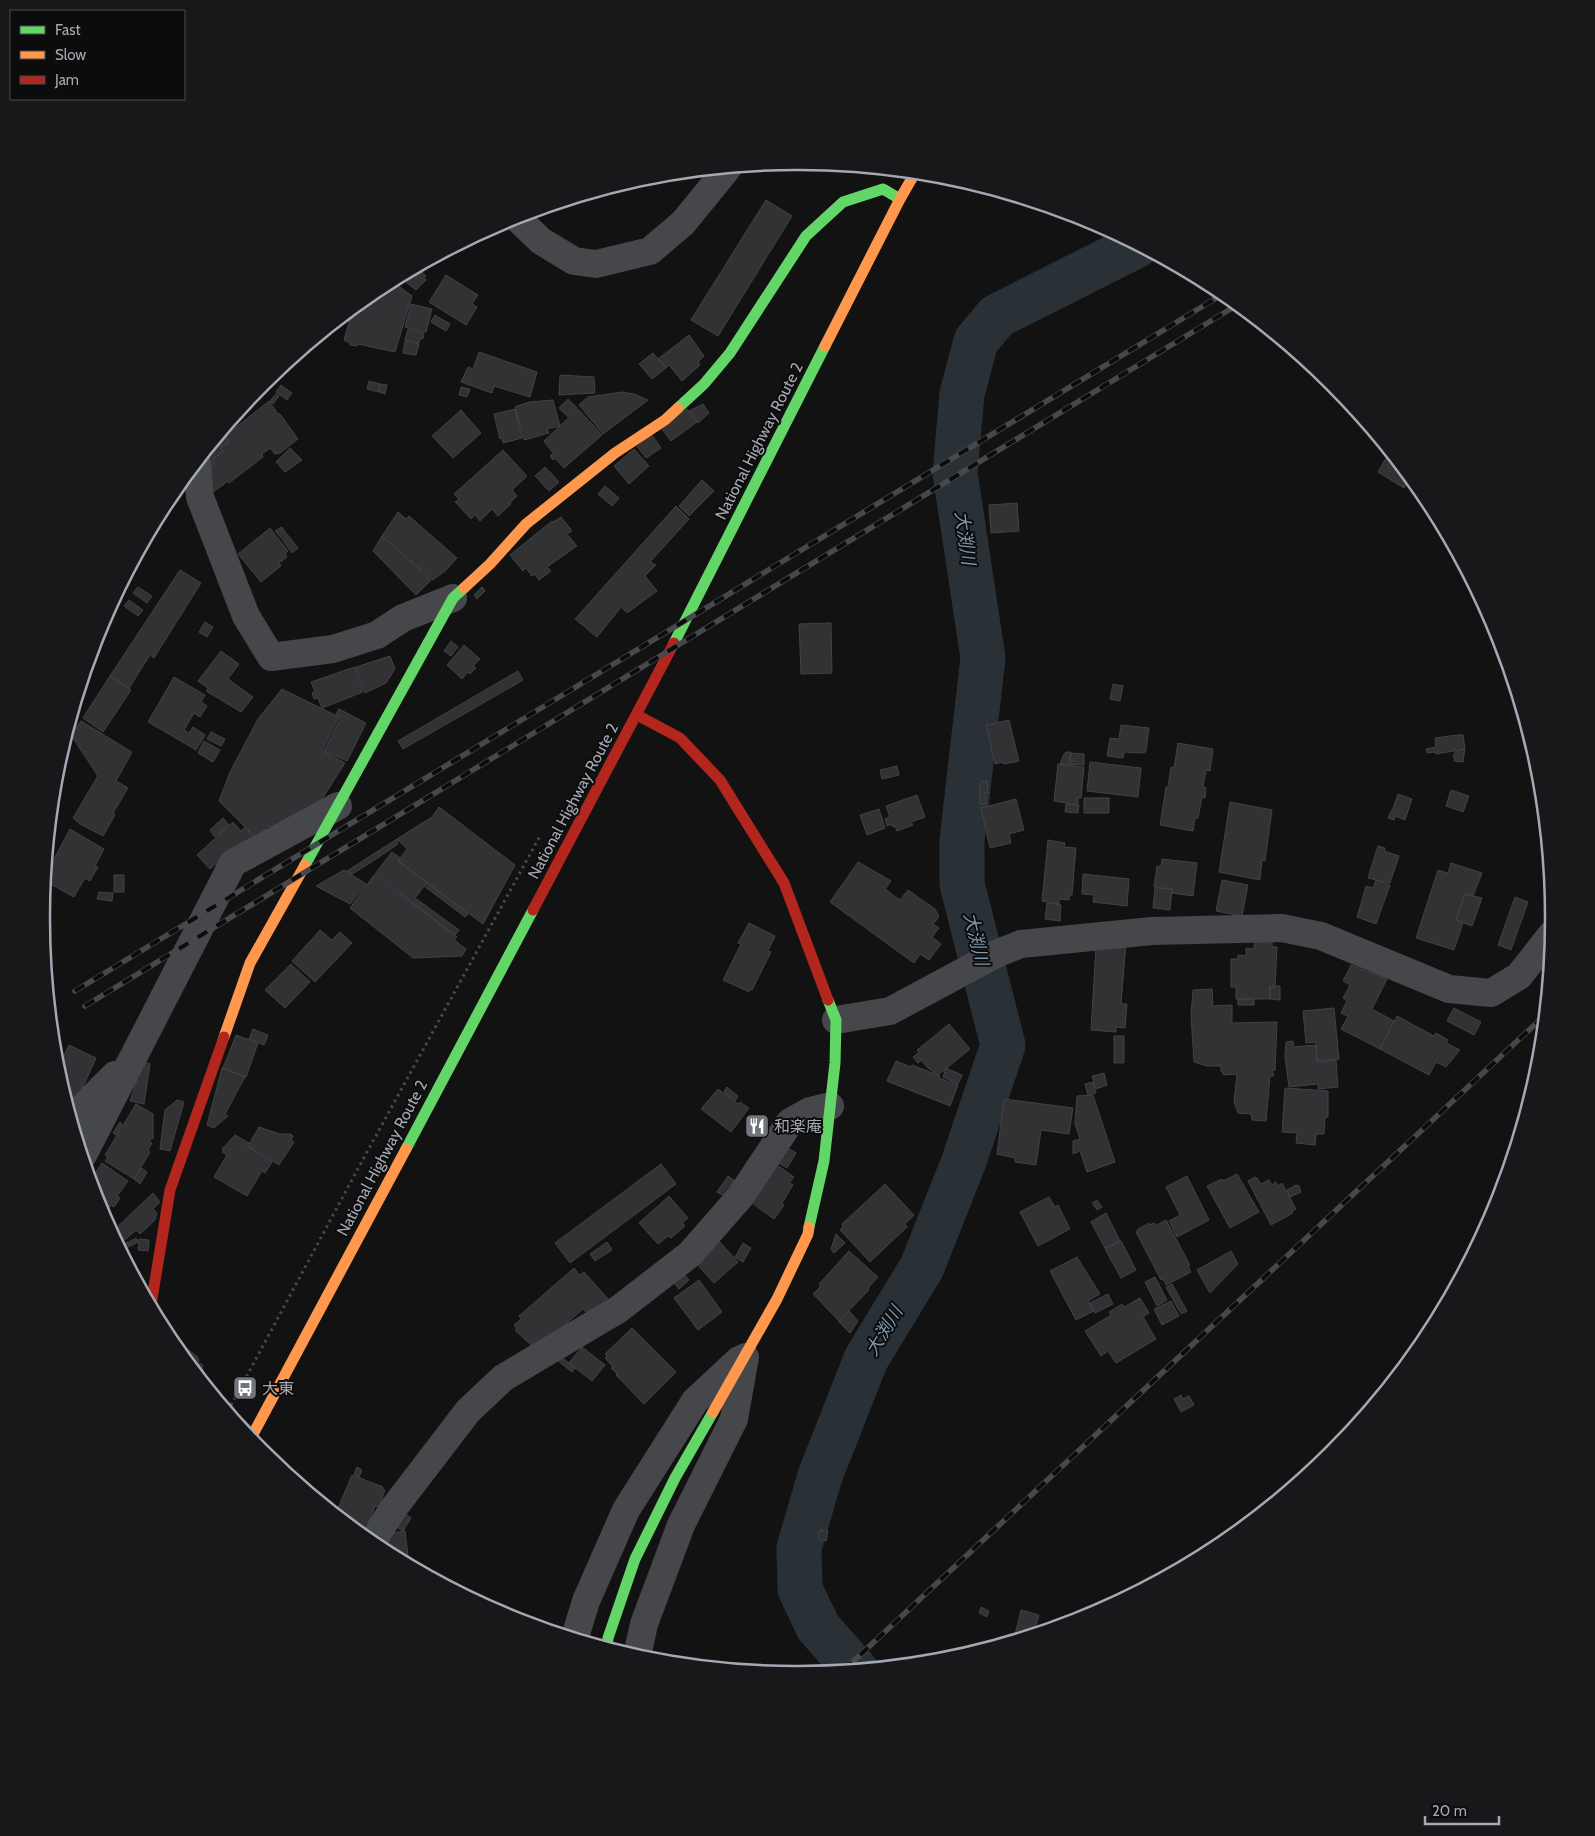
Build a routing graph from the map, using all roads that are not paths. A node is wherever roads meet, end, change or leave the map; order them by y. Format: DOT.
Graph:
graph roads {
  1 [pos="722,175"];
  2 [pos="910,180"];
  3 [pos="900,199"];
  4 [pos="522,223"];
  5 [pos="198,472"];
  6 [pos="453,598"];
  7 [pos="637,715"];
  8 [pos="338,806"];
  9 [pos="1544,944"];
  10 [pos="836,1020"];
  11 [pos="134,1056"];
  12 [pos="830,1106"];
  13 [pos="76,1114"];
  14 [pos="87,1148"];
  15 [pos="152,1296"];
  16 [pos="746,1354"];
  17 [pos="254,1432"];
  18 [pos="376,1536"];
  19 [pos="577,1632"];
  20 [pos="608,1641"];
  21 [pos="639,1648"];
  1 -- 4 [label="street"];
  2 -- 3 [label="main road, National Highway Route 2"];
  3 -- 6 [label="main road"];
  3 -- 7 [label="main road, National Highway Route 2"];
  5 -- 6 [label="street"];
  6 -- 8 [label="main road"];
  7 -- 10 [label="main road"];
  7 -- 17 [label="main road, National Highway Route 2"];
  8 -- 11 [label="street"];
  8 -- 15 [label="main road"];
  9 -- 10 [label="street"];
  10 -- 12 [label="main road"];
  11 -- 13 [label="street"];
  11 -- 14 [label="street"];
  12 -- 16 [label="main road"];
  12 -- 18 [label="street"];
  16 -- 19 [label="street"];
  16 -- 20 [label="main road"];
  16 -- 21 [label="street"];
}
